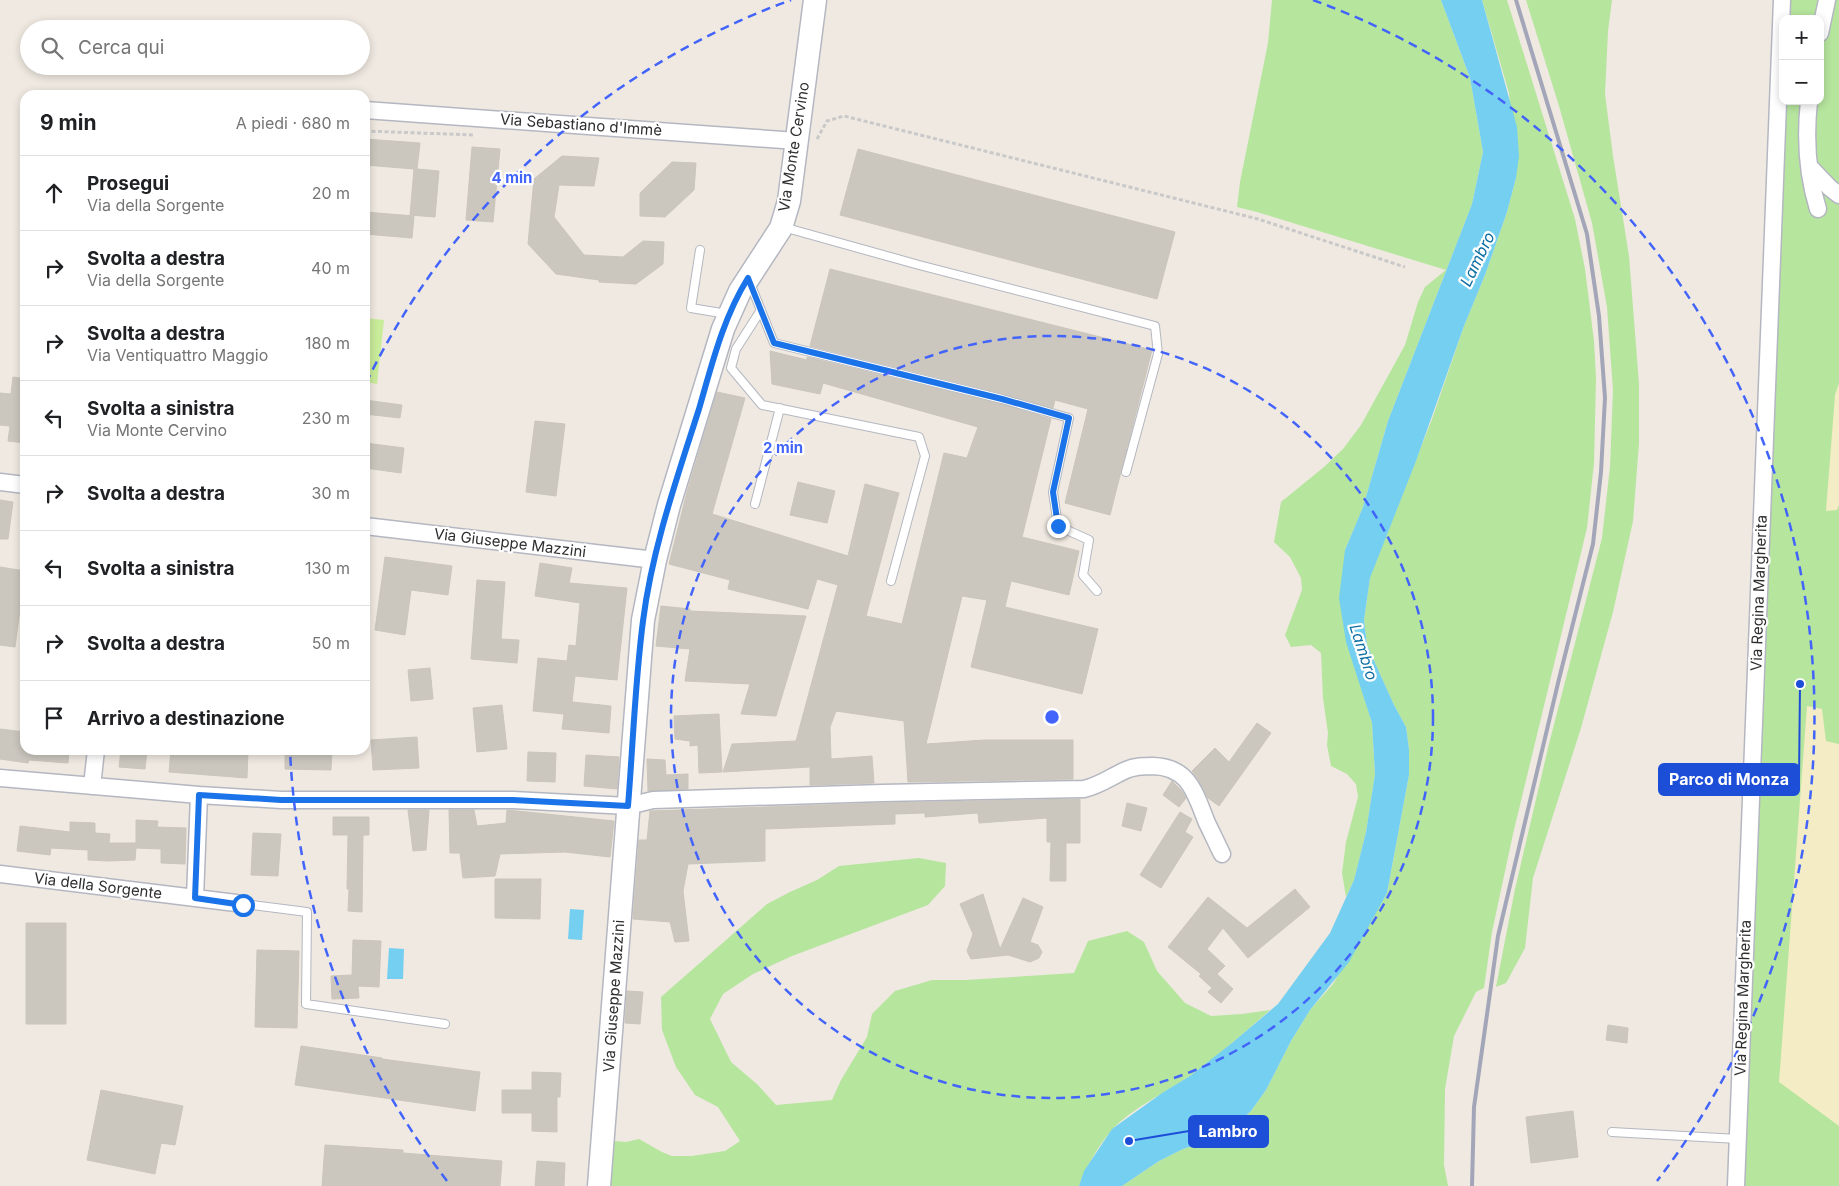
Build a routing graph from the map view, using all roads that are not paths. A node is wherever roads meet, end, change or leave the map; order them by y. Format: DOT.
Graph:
graph roads {
  1 [pos="815,0"];
  2 [pos="1782,0"];
  3 [pos="1827,0"];
  4 [pos="1824,15"];
  5 [pos="1809,105"];
  6 [pos="370,110"];
  7 [pos="797,141"];
  8 [pos="1809,166"];
  9 [pos="1839,195"];
  10 [pos="1818,209"];
  11 [pos="781,227"];
  12 [pos="700,250"];
  13 [pos="748,278"];
  14 [pos="761,310"];
  15 [pos="729,315"];
  16 [pos="780,408"];
  17 [pos="1126,472"];
  18 [pos="0,482"];
  19 [pos="20,484"];
  20 [pos="755,504"];
  21 [pos="370,527"];
  22 [pos="655,560"];
  23 [pos="891,580"];
  24 [pos="1097,590"];
  25 [pos="95,755"];
  26 [pos="0,778"];
  27 [pos="92,786"];
  28 [pos="199,795"];
  29 [pos="628,806"];
  30 [pos="1222,854"];
  31 [pos="0,874"];
  32 [pos="195,898"];
  33 [pos="236,903"];
  34 [pos="445,1024"];
  35 [pos="1612,1132"];
  36 [pos="1738,1139"];
  37 [pos="598,1186"];
  38 [pos="1736,1186"];
  1 -- 7 [label="street, Via Monte Cervino"];
  2 -- 36 [label="street, Via Regina Margherita"];
  3 -- 4 [label="street"];
  5 -- 8 [label="street"];
  6 -- 7 [label="street, Via Sebastiano d'Immè"];
  7 -- 11 [label="street, Via Monte Cervino"];
  8 -- 9 [label="street"];
  8 -- 10 [label="street"];
  11 -- 13 [label="street, Via Monte Cervino"];
  11 -- 17 [label="lane"];
  12 -- 15 [label="lane"];
  13 -- 14 [label="lane"];
  13 -- 15 [label="street, Via Monte Cervino"];
  14 -- 16 [label="lane"];
  14 -- 24 [label="lane"];
  15 -- 22 [label="street, Via Monte Cervino"];
  16 -- 20 [label="lane"];
  16 -- 23 [label="lane"];
  18 -- 19 [label="street"];
  21 -- 22 [label="street, Via Giuseppe Mazzini"];
  22 -- 29 [label="street, Via Monte Cervino"];
  25 -- 27 [label="street"];
  26 -- 27 [label="street"];
  27 -- 28 [label="street"];
  28 -- 29 [label="street"];
  28 -- 32 [label="street"];
  29 -- 30 [label="street"];
  29 -- 37 [label="street, Via Giuseppe Mazzini"];
  31 -- 32 [label="street, Via della Sorgente"];
  32 -- 33 [label="street, Via della Sorgente"];
  33 -- 34 [label="lane"];
  35 -- 36 [label="lane"];
  36 -- 38 [label="street, Via Regina Margherita"];
}
